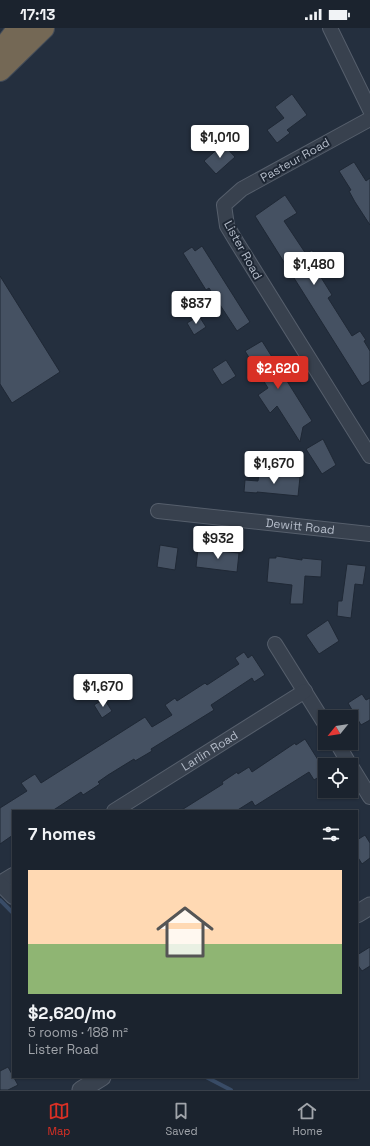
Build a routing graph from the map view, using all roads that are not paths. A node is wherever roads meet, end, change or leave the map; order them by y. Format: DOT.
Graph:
graph roads {
  1 [pos="19,28"];
  2 [pos="43,28"];
  3 [pos="330,28"];
  4 [pos="0,54"];
  5 [pos="0,70"];
  6 [pos="370,110"];
  7 [pos="370,119"];
  8 [pos="224,205"];
  9 [pos="370,456"];
  10 [pos="158,511"];
  11 [pos="370,534"];
  12 [pos="275,644"];
  13 [pos="304,691"];
  14 [pos="318,713"];
  15 [pos="358,777"];
  16 [pos="370,797"];
  17 [pos="116,810"];
  18 [pos="12,876"];
  19 [pos="0,883"];
  20 [pos="12,896"];
  21 [pos="370,906"];
  22 [pos="358,913"];
  23 [pos="100,1078"];
  24 [pos="81,1090"];
  1 -- 4 [label="highway"];
  2 -- 5 [label="highway"];
  3 -- 6 [label="street"];
  7 -- 8 [label="street, Pasteur Road"];
  8 -- 9 [label="street, Lister Road"];
  10 -- 11 [label="street, Dewitt Road"];
  12 -- 13 [label="street"];
  13 -- 14 [label="street"];
  13 -- 17 [label="street, Larlin Road"];
  15 -- 16 [label="street"];
  18 -- 19 [label="street"];
  19 -- 20 [label="street"];
  21 -- 22 [label="street"];
  23 -- 24 [label="street"];
}
